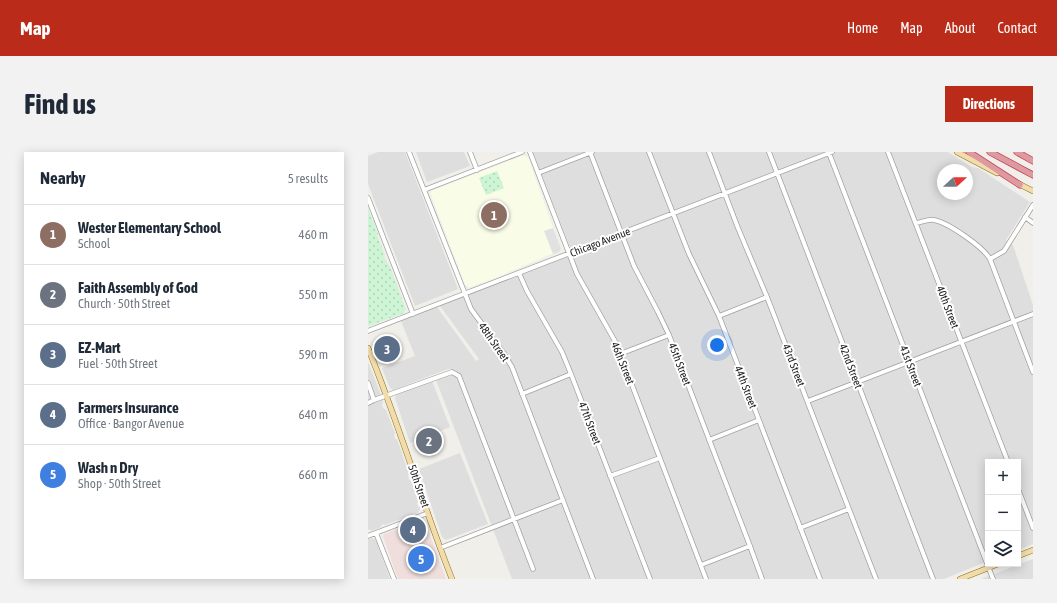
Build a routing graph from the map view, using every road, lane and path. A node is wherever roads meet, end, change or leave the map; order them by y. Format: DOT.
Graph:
graph roads {
  1 [pos="409,152"];
  2 [pos="470,152"];
  3 [pos="522,152"];
  4 [pos="530,152"];
  5 [pos="591,152"];
  6 [pos="649,152"];
  7 [pos="709,152"];
  8 [pos="769,152"];
  9 [pos="888,152"];
  10 [pos="957,152"];
  11 [pos="969,152"];
  12 [pos="990,152"];
  13 [pos="831,153"];
  14 [pos="1019,153"];
  15 [pos="1033,160"];
  16 [pos="477,170"];
  17 [pos="538,173"];
  18 [pos="777,174"];
  19 [pos="1033,175"];
  20 [pos="1020,185"];
  21 [pos="424,190"];
  22 [pos="1033,192"];
  23 [pos="725,194"];
  24 [pos="368,198"];
  25 [pos="1033,205"];
  26 [pos="673,214"];
  27 [pos="1025,217"];
  28 [pos="1033,223"];
  29 [pos="916,224"];
  30 [pos="621,234"];
  31 [pos="569,254"];
  32 [pos="990,259"];
  33 [pos="519,273"];
  34 [pos="465,294"];
  35 [pos="767,297"];
  36 [pos="413,314"];
  37 [pos="1033,314"];
  38 [pos="719,316"];
  39 [pos="1014,322"];
  40 [pos="368,330"];
  41 [pos="669,335"];
  42 [pos="962,342"];
  43 [pos="368,348"];
  44 [pos="620,354"];
  45 [pos="910,362"];
  46 [pos="1033,372"];
  47 [pos="571,374"];
  48 [pos="857,382"];
  49 [pos="368,383"];
  50 [pos="522,394"];
  51 [pos="387,397"];
  52 [pos="374,400"];
  53 [pos="808,401"];
  54 [pos="368,403"];
  55 [pos="759,420"];
  56 [pos="710,440"];
  57 [pos="660,458"];
  58 [pos="1007,459"];
  59 [pos="610,476"];
  60 [pos="1020,495"];
  61 [pos="563,500"];
  62 [pos="849,509"];
  63 [pos="428,513"];
  64 [pos="515,519"];
  65 [pos="800,528"];
  66 [pos="1033,528"];
  67 [pos="376,533"];
  68 [pos="368,536"];
  69 [pos="750,546"];
  70 [pos="440,548"];
  71 [pos="1033,550"];
  72 [pos="1021,555"];
  73 [pos="701,565"];
  74 [pos="989,568"];
  75 [pos="534,569"];
  76 [pos="394,579"];
  77 [pos="452,579"];
  78 [pos="593,579"];
  79 [pos="650,579"];
  80 [pos="706,579"];
  81 [pos="762,579"];
  82 [pos="820,579"];
  83 [pos="876,579"];
  84 [pos="933,579"];
  85 [pos="960,579"];
  86 [pos="993,579"];
  1 -- 21 [label="street, 48th Street"];
  2 -- 16 [label="street"];
  3 -- 16 [label="street"];
  4 -- 17 [label="street, 46th Street"];
  5 -- 17 [label="street"];
  5 -- 30 [label="street, 45th Street"];
  6 -- 26 [label="street, 44th Street"];
  7 -- 23 [label="street, 43rd Street"];
  8 -- 18 [label="street, 42nd Street"];
  9 -- 29 [label="street, 40th Street"];
  10 -- 20 [label="main road"];
  11 -- 20 [label="highway"];
  12 -- 19 [label="highway"];
  13 -- 18 [label="street, Chicago Avenue"];
  13 -- 45 [label="street, 41st Street"];
  14 -- 15 [label="highway"];
  16 -- 21 [label="street"];
  17 -- 31 [label="street, 46th Street"];
  18 -- 23 [label="street, Chicago Avenue"];
  18 -- 48 [label="street, 42nd Street"];
  20 -- 22 [label="main road"];
  21 -- 34 [label="street, 48th Street"];
  23 -- 26 [label="street, Chicago Avenue"];
  23 -- 35 [label="street, 43rd Street"];
  24 -- 36 [label="street"];
  25 -- 27 [label="street"];
  26 -- 30 [label="street, Chicago Avenue"];
  26 -- 38 [label="street, 44th Street"];
  27 -- 28 [label="street"];
  27 -- 32 [label="street"];
  29 -- 32 [label="street"];
  29 -- 42 [label="street, 40th Street"];
  30 -- 31 [label="street, Chicago Avenue"];
  30 -- 41 [label="street, 45th Street"];
  31 -- 33 [label="street, Chicago Avenue"];
  31 -- 44 [label="street, 46th Street"];
  32 -- 39 [label="street"];
  33 -- 34 [label="street, Chicago Avenue"];
  33 -- 47 [label="street, 47th Street"];
  34 -- 36 [label="street, Chicago Avenue"];
  34 -- 50 [label="street, 48th Street"];
  35 -- 38 [label="street"];
  35 -- 53 [label="street, 43rd Street"];
  36 -- 40 [label="street, Chicago Avenue"];
  37 -- 39 [label="street"];
  38 -- 55 [label="street, 44th Street"];
  39 -- 42 [label="street"];
  39 -- 46 [label="street"];
  41 -- 44 [label="street"];
  41 -- 56 [label="street, 45th Street"];
  42 -- 45 [label="street"];
  42 -- 58 [label="street, 40th Street"];
  43 -- 51 [label="main road, 50th Street"];
  44 -- 57 [label="street, 46th Street"];
  45 -- 48 [label="street"];
  45 -- 74 [label="street, 41st Street"];
  47 -- 50 [label="street"];
  47 -- 59 [label="street, 47th Street"];
  48 -- 53 [label="street"];
  48 -- 84 [label="street, 42nd Street"];
  49 -- 52 [label="street"];
  50 -- 61 [label="street, 48th Street"];
  51 -- 52 [label="street"];
  51 -- 63 [label="main road, 50th Street"];
  51 -- 64 [label="street"];
  52 -- 54 [label="street"];
  53 -- 62 [label="street, 43rd Street"];
  55 -- 56 [label="street"];
  55 -- 65 [label="street, 44th Street"];
  56 -- 69 [label="street, 45th Street"];
  57 -- 59 [label="street"];
  57 -- 73 [label="street, 46th Street"];
  59 -- 79 [label="street, 47th Street"];
  60 -- 66 [label="street"];
  61 -- 64 [label="street"];
  61 -- 78 [label="street, 48th Street"];
  62 -- 65 [label="street"];
  62 -- 83 [label="street, 43rd Street"];
  63 -- 67 [label="street"];
  63 -- 70 [label="main road, 50th Street"];
  64 -- 70 [label="street"];
  64 -- 75 [label="street"];
  65 -- 82 [label="street, 44th Street"];
  67 -- 68 [label="street"];
  67 -- 76 [label="street"];
  69 -- 73 [label="street"];
  69 -- 81 [label="street, 45th Street"];
  70 -- 77 [label="main road, 50th Street"];
  71 -- 72 [label="main road"];
  73 -- 80 [label="street, 46th Street"];
  74 -- 85 [label="main road"];
  74 -- 86 [label="street, 41st Street"];
}
